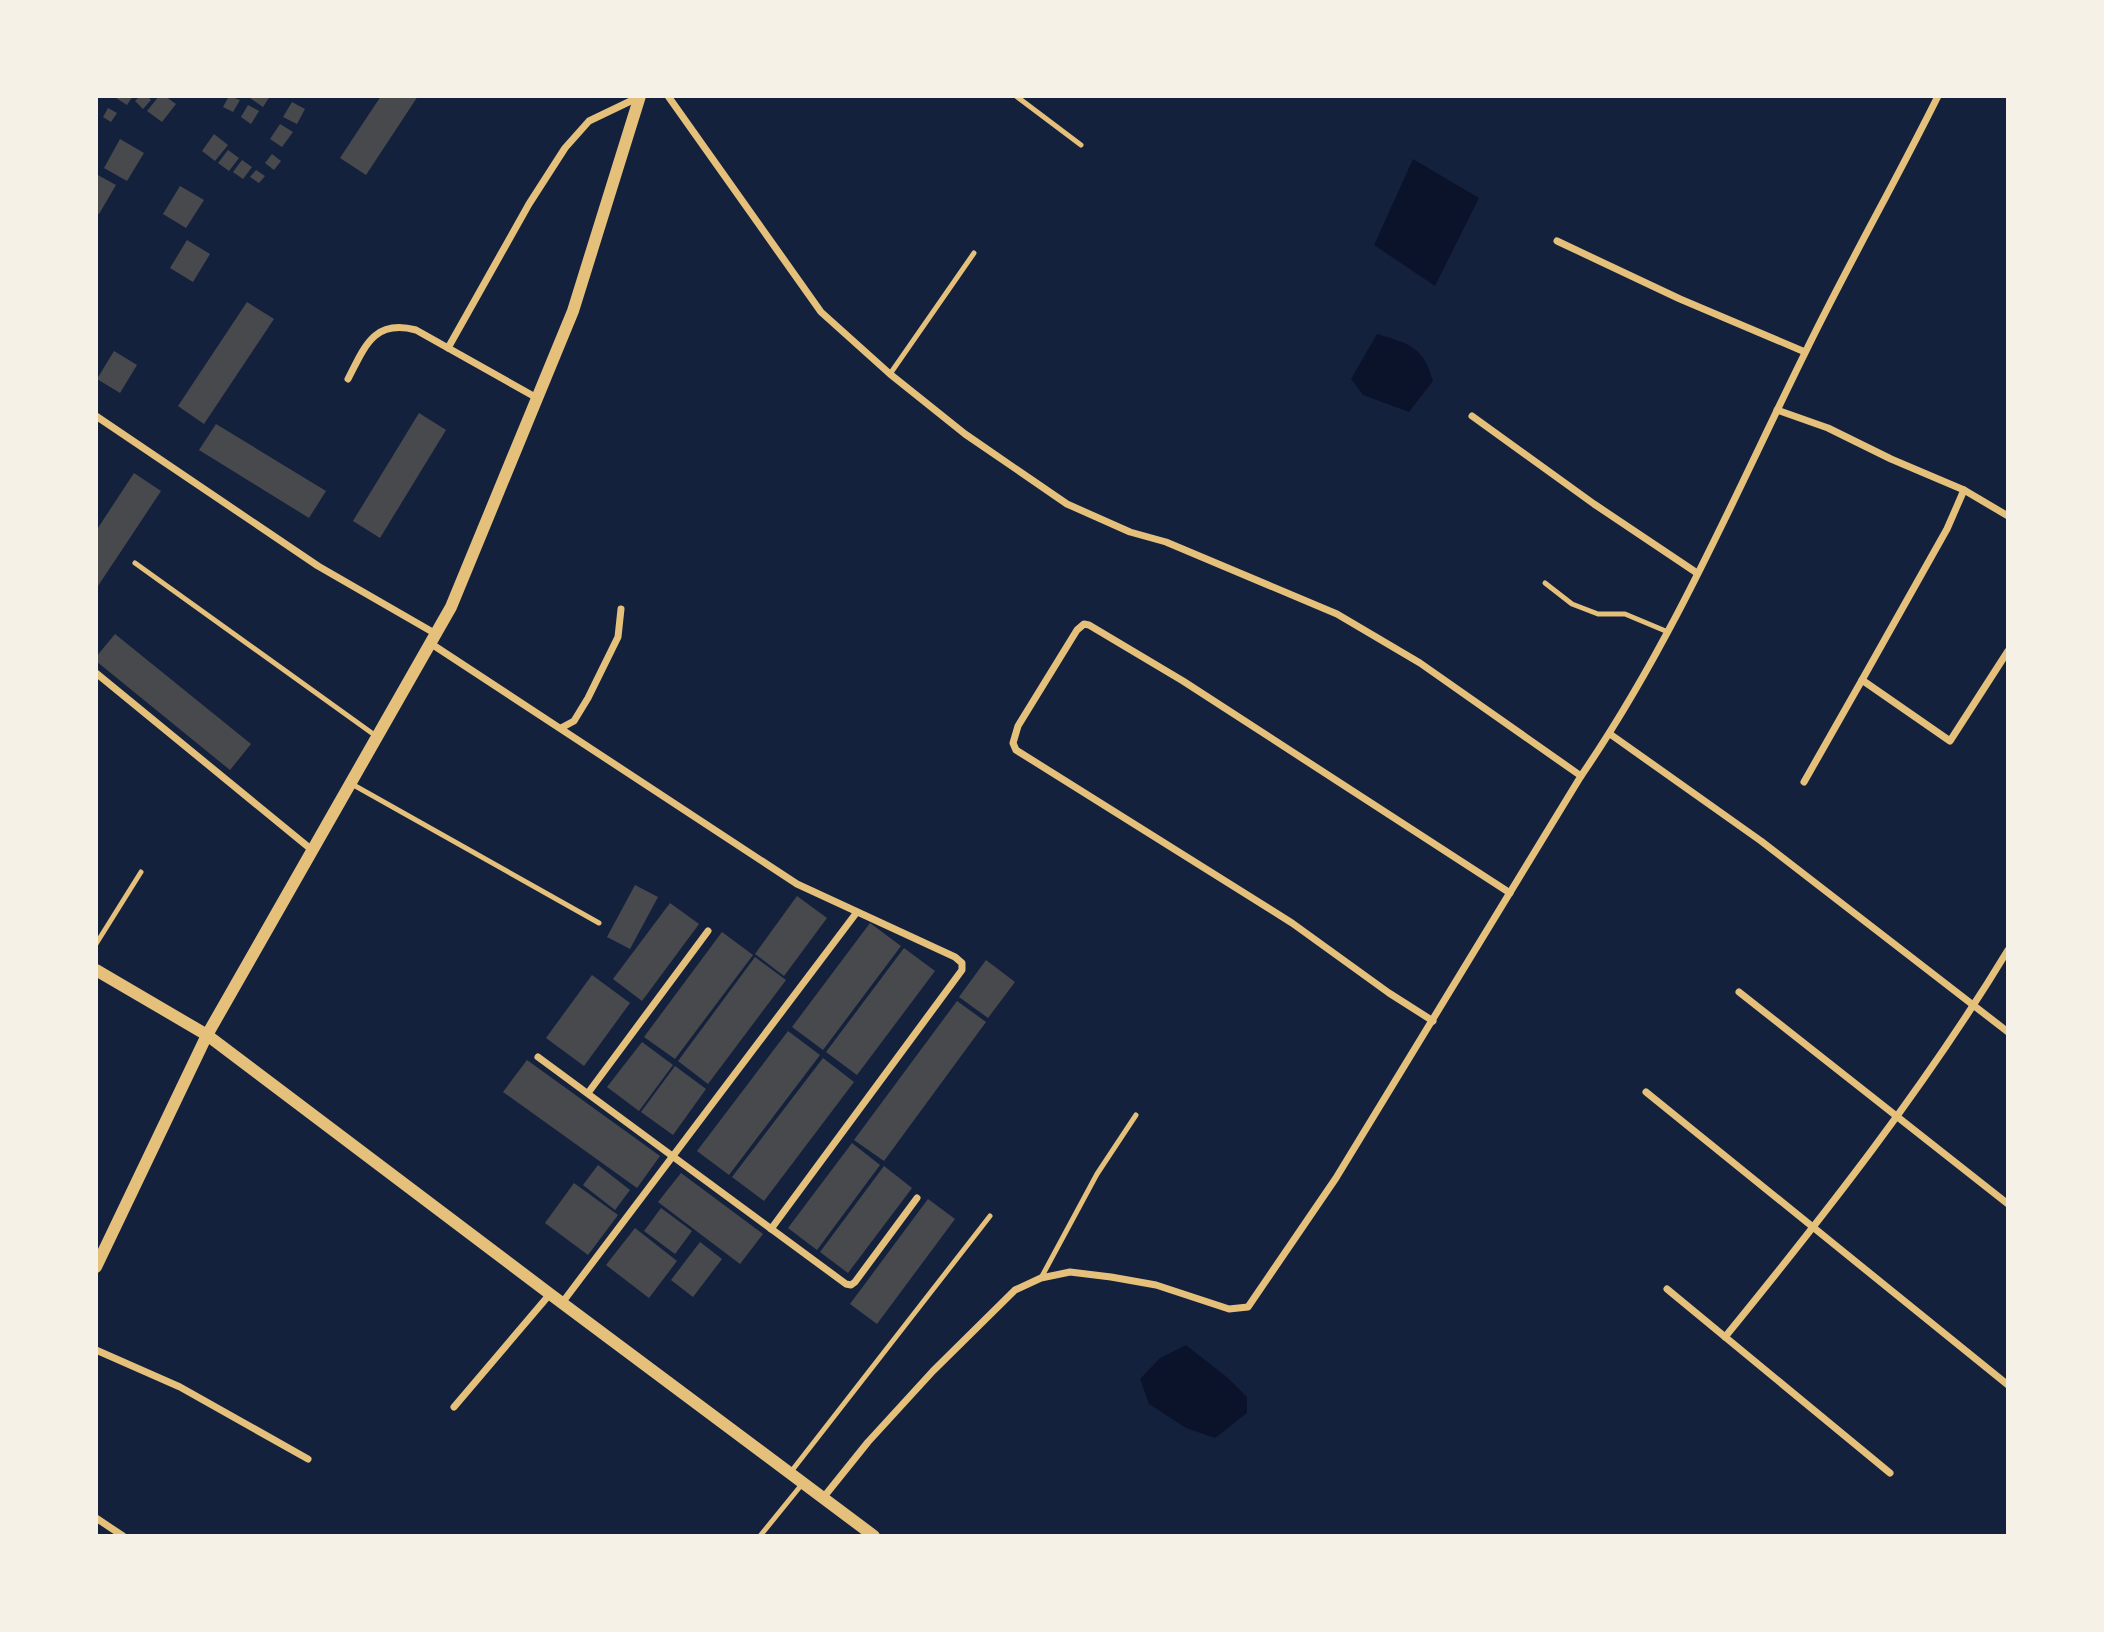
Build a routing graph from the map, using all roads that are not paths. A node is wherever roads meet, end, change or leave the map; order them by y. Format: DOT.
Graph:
graph roads {
  1 [pos="640,96"];
  2 [pos="668,96"];
  3 [pos="1016,96"];
  4 [pos="1938,96"];
  5 [pos="1081,145"];
  6 [pos="1557,241"];
  7 [pos="974,253"];
  8 [pos="449,348"];
  9 [pos="1805,352"];
  10 [pos="890,374"];
  11 [pos="348,379"];
  12 [pos="537,398"];
  13 [pos="1777,410"];
  14 [pos="96,416"];
  15 [pos="1472,416"];
  16 [pos="1965,490"];
  17 [pos="2008,516"];
  18 [pos="135,563"];
  19 [pos="1698,573"];
  20 [pos="1545,583"];
  21 [pos="621,609"];
  22 [pos="1668,632"];
  23 [pos="433,638"];
  24 [pos="2008,650"];
  25 [pos="96,673"];
  26 [pos="1862,680"];
  27 [pos="561,728"];
  28 [pos="1610,734"];
  29 [pos="376,736"];
  30 [pos="1581,776"];
  31 [pos="1804,782"];
  32 [pos="350,783"];
  33 [pos="312,850"];
  34 [pos="141,872"];
  35 [pos="1510,893"];
  36 [pos="857,912"];
  37 [pos="598,923"];
  38 [pos="708,931"];
  39 [pos="96,944"];
  40 [pos="2008,950"];
  41 [pos="96,970"];
  42 [pos="1739,992"];
  43 [pos="1974,1006"];
  44 [pos="1433,1021"];
  45 [pos="2008,1032"];
  46 [pos="207,1035"];
  47 [pos="538,1057"];
  48 [pos="1646,1092"];
  49 [pos="588,1093"];
  50 [pos="1136,1115"];
  51 [pos="1897,1117"];
  52 [pos="672,1156"];
  53 [pos="917,1198"];
  54 [pos="2008,1204"];
  55 [pos="990,1216"];
  56 [pos="1814,1227"];
  57 [pos="771,1229"];
  58 [pos="96,1267"];
  59 [pos="1041,1278"];
  60 [pos="1667,1289"];
  61 [pos="550,1294"];
  62 [pos="562,1303"];
  63 [pos="1725,1337"];
  64 [pos="96,1350"];
  65 [pos="2008,1385"];
  66 [pos="454,1407"];
  67 [pos="308,1459"];
  68 [pos="790,1473"];
  69 [pos="1890,1473"];
  70 [pos="803,1483"];
  71 [pos="823,1498"];
  72 [pos="96,1518"];
  73 [pos="123,1536"];
  74 [pos="760,1536"];
  75 [pos="874,1536"];
  1 -- 8 [label="street"];
  1 -- 12 [label="street"];
  2 -- 10 [label="street"];
  3 -- 5 [label="lane"];
  4 -- 9 [label="street"];
  6 -- 9 [label="street"];
  7 -- 10 [label="lane"];
  8 -- 11 [label="street"];
  8 -- 12 [label="street"];
  9 -- 13 [label="street"];
  10 -- 30 [label="street"];
  12 -- 23 [label="street"];
  13 -- 16 [label="street"];
  13 -- 19 [label="street"];
  14 -- 23 [label="street"];
  15 -- 19 [label="street"];
  16 -- 17 [label="street"];
  16 -- 26 [label="street"];
  18 -- 29 [label="lane"];
  19 -- 22 [label="street"];
  20 -- 22 [label="lane"];
  21 -- 27 [label="street"];
  22 -- 28 [label="street"];
  23 -- 27 [label="street"];
  23 -- 29 [label="street"];
  24 -- 26 [label="street"];
  25 -- 33 [label="street"];
  26 -- 31 [label="street"];
  27 -- 36 [label="street"];
  28 -- 30 [label="street"];
  28 -- 43 [label="street"];
  29 -- 32 [label="street"];
  30 -- 35 [label="street"];
  32 -- 33 [label="street"];
  32 -- 37 [label="lane"];
  33 -- 46 [label="street"];
  34 -- 39 [label="lane"];
  35 -- 44 [label="street"];
  35 -- 44 [label="street"];
  36 -- 52 [label="street"];
  36 -- 57 [label="street"];
  38 -- 49 [label="street"];
  40 -- 43 [label="street"];
  41 -- 46 [label="street"];
  42 -- 51 [label="street"];
  43 -- 45 [label="street"];
  43 -- 51 [label="street"];
  44 -- 59 [label="street"];
  46 -- 58 [label="street"];
  46 -- 61 [label="street"];
  47 -- 49 [label="street"];
  48 -- 56 [label="street"];
  49 -- 52 [label="street"];
  50 -- 59 [label="lane"];
  51 -- 54 [label="street"];
  51 -- 56 [label="street"];
  52 -- 57 [label="street"];
  52 -- 62 [label="street"];
  53 -- 57 [label="street"];
  55 -- 68 [label="lane"];
  56 -- 63 [label="street"];
  56 -- 65 [label="street"];
  59 -- 71 [label="street"];
  60 -- 63 [label="street"];
  61 -- 62 [label="street"];
  61 -- 66 [label="street"];
  62 -- 68 [label="street"];
  63 -- 69 [label="street"];
  64 -- 67 [label="street"];
  68 -- 70 [label="street"];
  70 -- 71 [label="street"];
  70 -- 74 [label="lane"];
  71 -- 75 [label="street"];
  72 -- 73 [label="street"];
}
